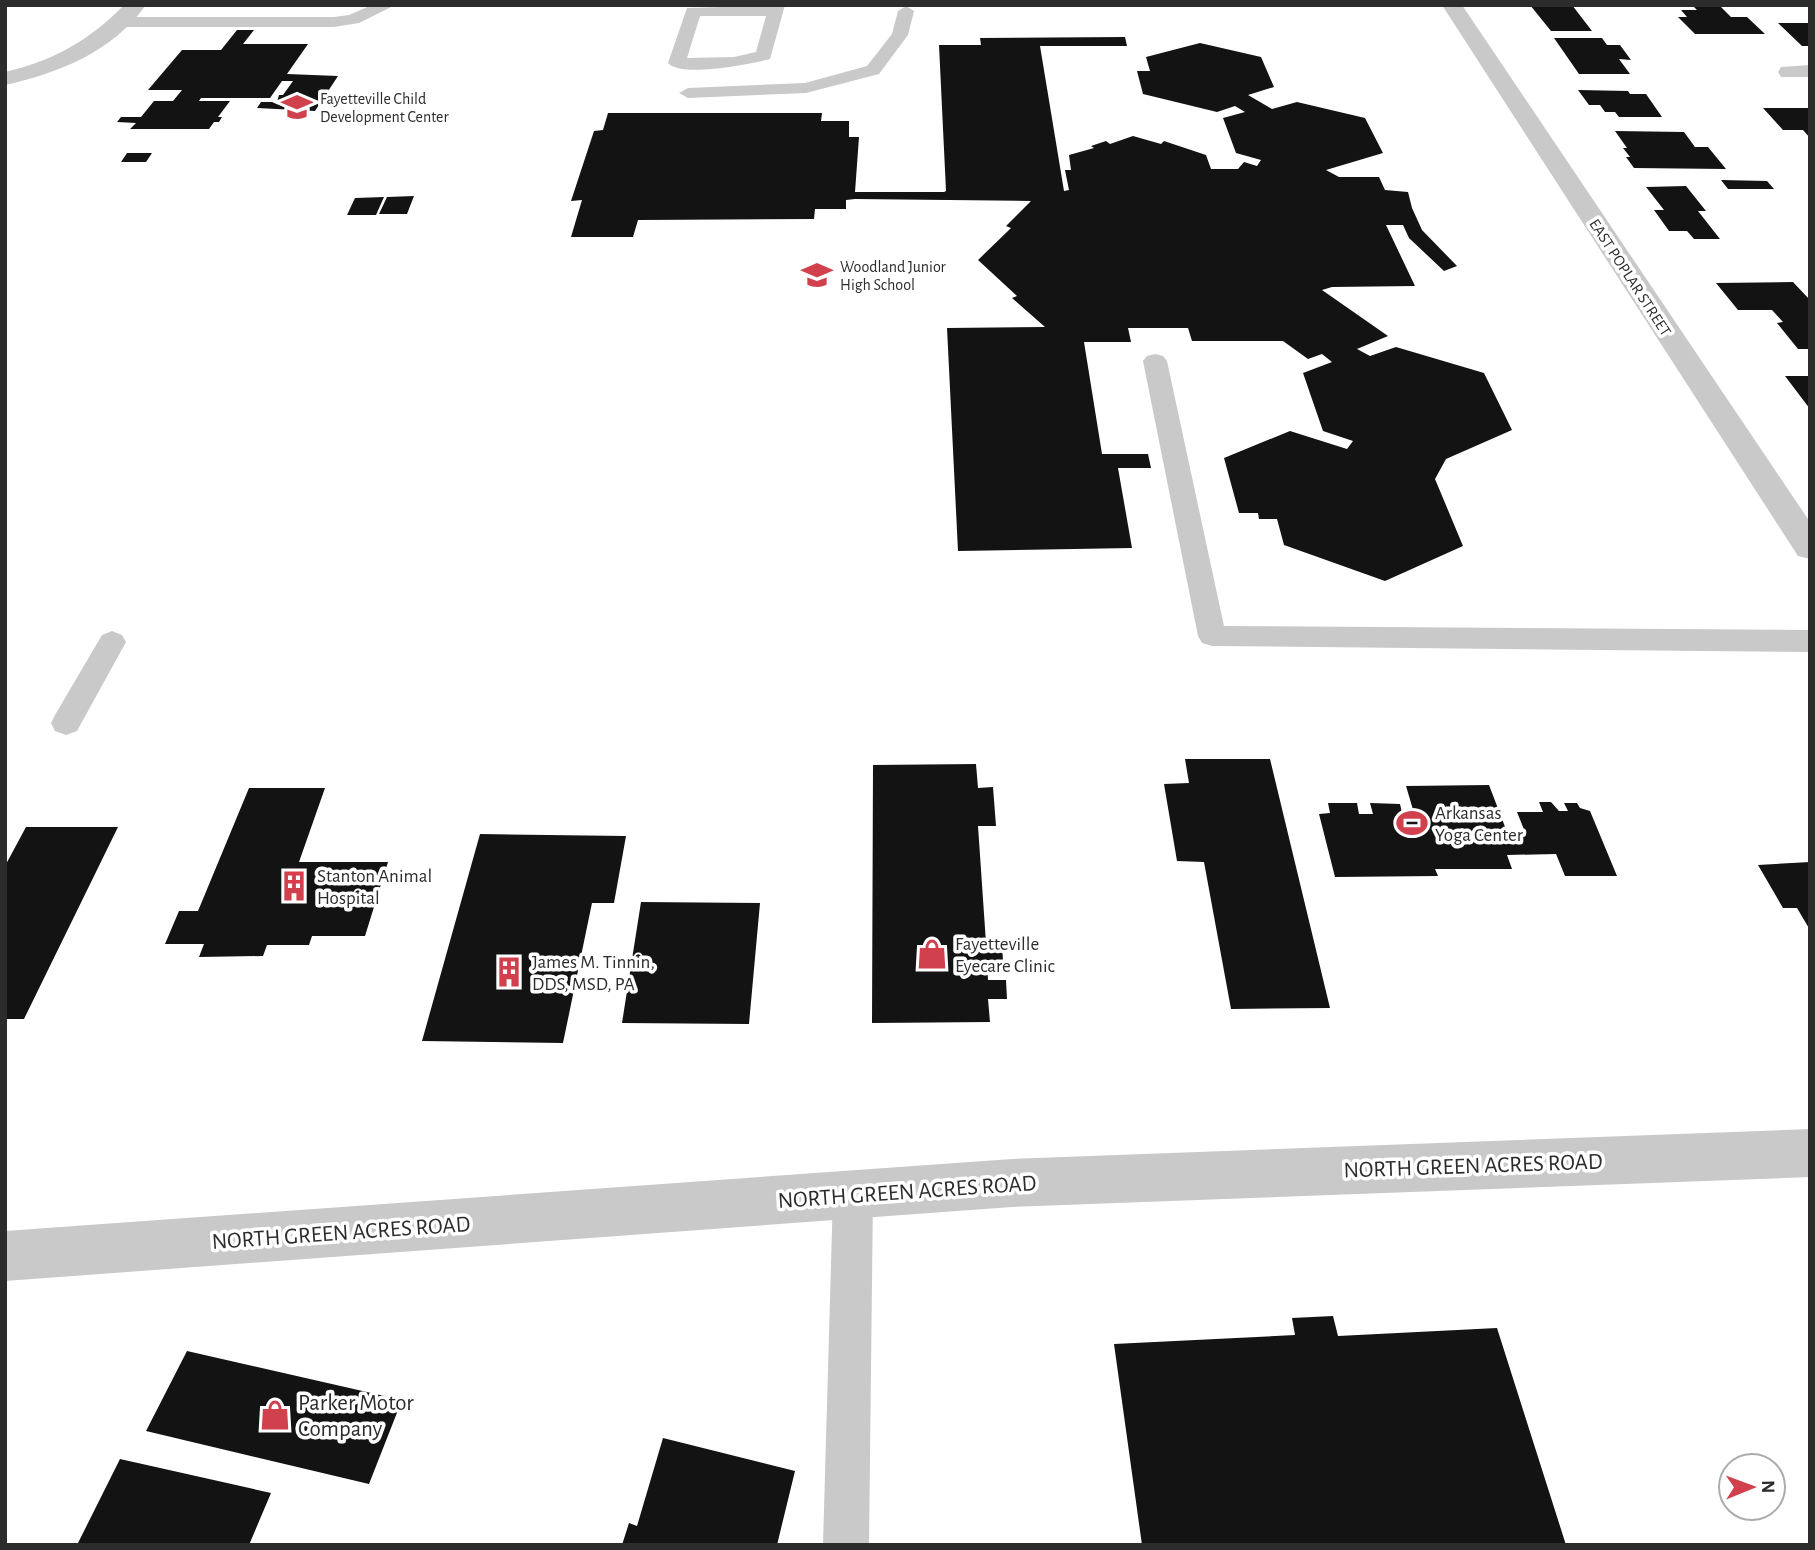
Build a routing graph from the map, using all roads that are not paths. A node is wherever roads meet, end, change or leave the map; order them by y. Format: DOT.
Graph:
graph roads {
  1 [pos="136,5"];
  2 [pos="387,5"];
  3 [pos="1452,5"];
  4 [pos="694,8"];
  5 [pos="776,8"];
  6 [pos="906,11"];
  7 [pos="121,22"];
  8 [pos="5,79"];
  9 [pos="688,93"];
  10 [pos="1155,360"];
  11 [pos="1810,548"];
  12 [pos="1810,641"];
  13 [pos="111,642"];
  14 [pos="66,723"];
  15 [pos="1810,1153"];
  16 [pos="853,1194"];
  17 [pos="5,1256"];
  18 [pos="846,1545"];
  1 -- 7 [label="street"];
  2 -- 7 [label="lane"];
  3 -- 11 [label="street, EAST POPLAR STREET"];
  4 -- 5 [label="lane"];
  4 -- 5 [label="lane"];
  6 -- 9 [label="lane"];
  7 -- 8 [label="street"];
  10 -- 12 [label="lane"];
  13 -- 14 [label="lane"];
  15 -- 16 [label="street, NORTH GREEN ACRES ROAD"];
  16 -- 17 [label="street, NORTH GREEN ACRES ROAD"];
  16 -- 18 [label="lane"];
}
